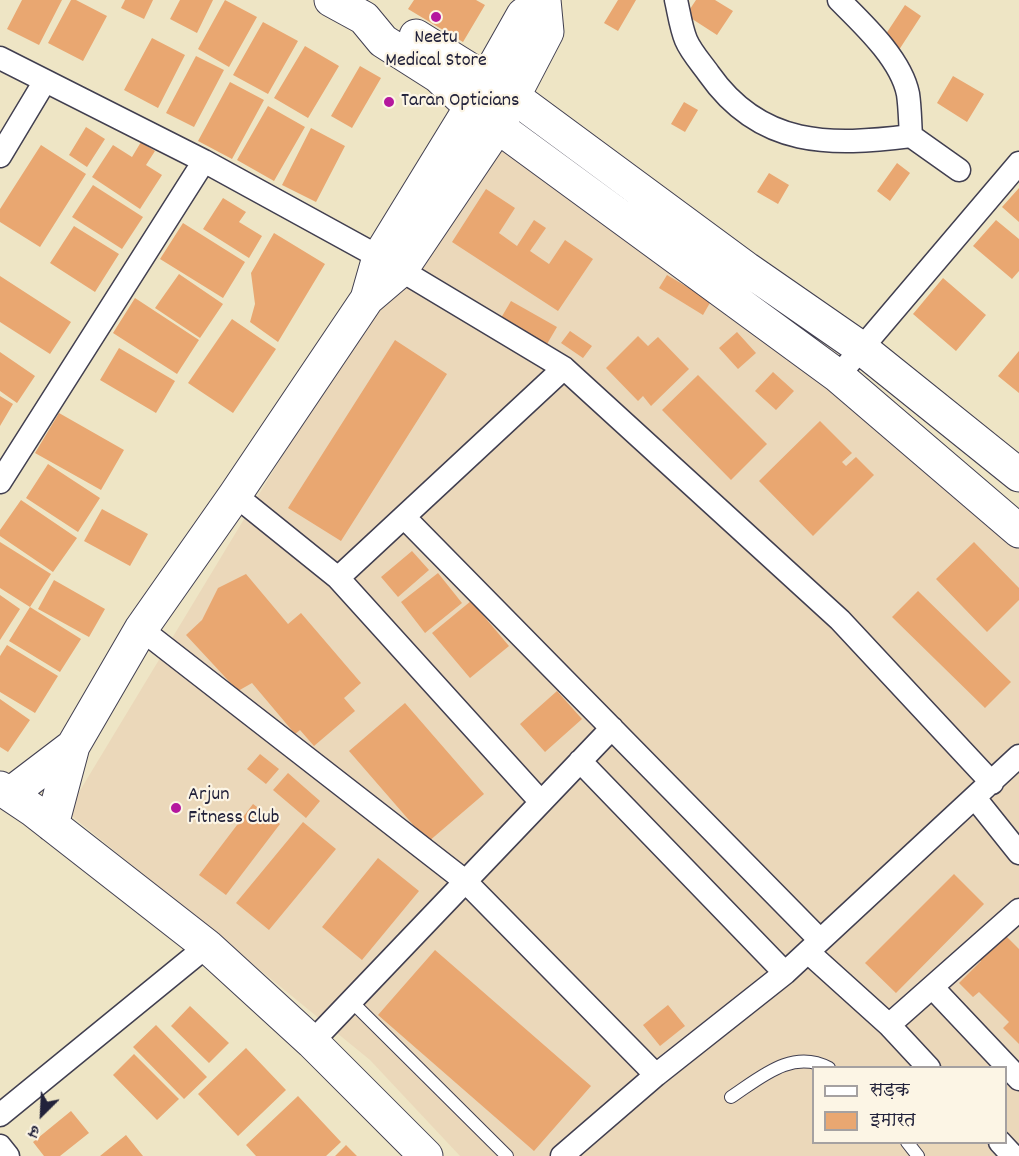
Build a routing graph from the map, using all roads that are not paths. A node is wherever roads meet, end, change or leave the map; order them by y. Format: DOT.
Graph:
graph roads {
  1 [pos="331,0"];
  2 [pos="543,0"];
  3 [pos="676,0"];
  4 [pos="840,0"];
  5 [pos="0,58"];
  6 [pos="45,81"];
  7 [pos="479,94"];
  8 [pos="514,97"];
  9 [pos="498,126"];
  10 [pos="911,136"];
  11 [pos="0,156"];
  12 [pos="204,161"];
  13 [pos="1019,163"];
  14 [pos="959,170"];
  15 [pos="390,263"];
  16 [pos="861,348"];
  17 [pos="564,368"];
  18 [pos="838,376"];
  19 [pos="1019,475"];
  20 [pos="0,482"];
  21 [pos="235,495"];
  22 [pos="404,517"];
  23 [pos="1019,531"];
  24 [pos="339,578"];
  25 [pos="141,629"];
  26 [pos="612,728"];
  27 [pos="72,746"];
  28 [pos="1019,756"];
  29 [pos="580,761"];
  30 [pos="992,783"];
  31 [pos="5,791"];
  32 [pos="975,798"];
  33 [pos="541,802"];
  34 [pos="52,825"];
  35 [pos="1019,853"];
  36 [pos="465,881"];
  37 [pos="1019,910"];
  38 [pos="207,946"];
  39 [pos="814,946"];
  40 [pos="785,973"];
  41 [pos="933,988"];
  42 [pos="350,1000"];
  43 [pos="889,1025"];
  44 [pos="312,1042"];
  45 [pos="825,1066"];
  46 [pos="927,1066"];
  47 [pos="1007,1066"];
  48 [pos="1007,1066"];
  49 [pos="656,1075"];
  50 [pos="1019,1079"];
  51 [pos="731,1097"];
  52 [pos="0,1115"];
  53 [pos="908,1144"];
  54 [pos="1001,1144"];
  55 [pos="0,1146"];
  56 [pos="8,1156"];
  57 [pos="426,1156"];
  58 [pos="507,1156"];
  59 [pos="562,1156"];
  60 [pos="918,1156"];
  61 [pos="1013,1156"];
  1 -- 7 [label="street"];
  2 -- 7 [label="street"];
  2 -- 8 [label="street"];
  3 -- 10 [label="street"];
  4 -- 10 [label="street"];
  5 -- 6 [label="street"];
  6 -- 11 [label="street"];
  6 -- 12 [label="street"];
  7 -- 8 [label="street"];
  7 -- 9 [label="street"];
  7 -- 15 [label="street"];
  8 -- 9 [label="street"];
  8 -- 16 [label="street"];
  9 -- 15 [label="street"];
  9 -- 18 [label="street"];
  10 -- 14 [label="street"];
  12 -- 15 [label="street"];
  12 -- 20 [label="street"];
  13 -- 16 [label="street"];
  15 -- 17 [label="street"];
  15 -- 21 [label="street"];
  16 -- 18 [label="street"];
  16 -- 19 [label="street"];
  17 -- 22 [label="street"];
  17 -- 30 [label="street"];
  18 -- 23 [label="street"];
  21 -- 24 [label="street"];
  21 -- 25 [label="street"];
  22 -- 24 [label="street"];
  22 -- 26 [label="street"];
  24 -- 33 [label="street"];
  25 -- 27 [label="street"];
  25 -- 36 [label="street"];
  26 -- 29 [label="street"];
  26 -- 39 [label="street"];
  27 -- 31 [label="street"];
  27 -- 34 [label="street"];
  28 -- 30 [label="street"];
  29 -- 33 [label="street"];
  29 -- 40 [label="street"];
  30 -- 32 [label="street"];
  31 -- 34 [label="street"];
  32 -- 35 [label="street"];
  32 -- 39 [label="street"];
  33 -- 36 [label="street"];
  34 -- 38 [label="street"];
  36 -- 42 [label="street"];
  36 -- 49 [label="street"];
  37 -- 41 [label="street"];
  38 -- 44 [label="street"];
  38 -- 52 [label="street"];
  39 -- 40 [label="street"];
  39 -- 43 [label="street"];
  40 -- 49 [label="street"];
  41 -- 43 [label="street"];
  41 -- 48 [label="street"];
  42 -- 44 [label="street"];
  42 -- 58 [label="lane"];
  43 -- 46 [label="street"];
  44 -- 57 [label="street"];
  45 -- 51 [label="lane"];
  47 -- 50 [label="street"];
  49 -- 59 [label="street"];
  53 -- 60 [label="lane"];
  54 -- 61 [label="street"];
  55 -- 56 [label="street"];
}
